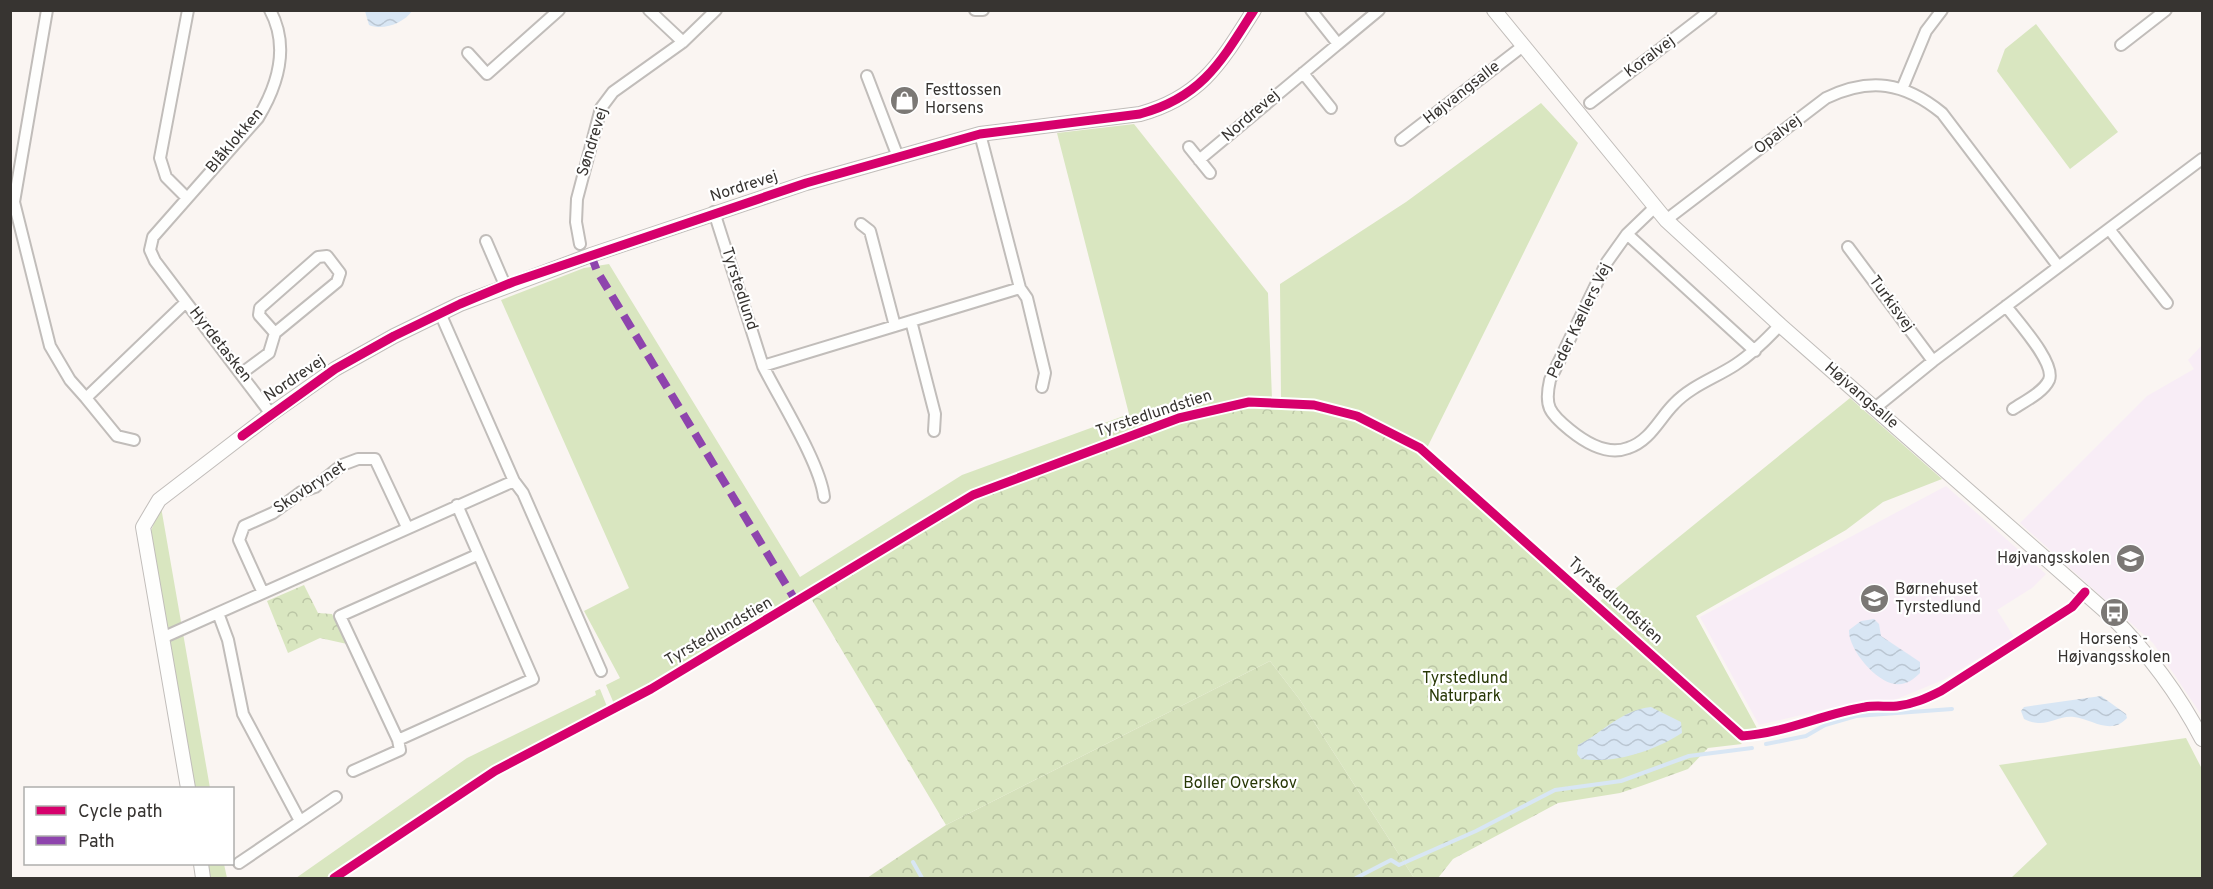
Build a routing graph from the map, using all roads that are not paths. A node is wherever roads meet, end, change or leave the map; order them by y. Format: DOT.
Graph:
graph roads {
  1 [pos="47,10"];
  2 [pos="188,10"];
  3 [pos="270,10"];
  4 [pos="559,10"];
  5 [pos="649,10"];
  6 [pos="716,10"];
  7 [pos="975,10"];
  8 [pos="983,10"];
  9 [pos="1254,10"];
  10 [pos="1311,10"];
  11 [pos="1379,10"];
  12 [pos="1494,10"];
  13 [pos="1711,10"];
  14 [pos="1942,10"];
  15 [pos="2166,10"];
  16 [pos="683,42"];
  17 [pos="1338,44"];
  18 [pos="2121,45"];
  19 [pos="1523,46"];
  20 [pos="468,53"];
  21 [pos="1303,73"];
  22 [pos="867,76"];
  23 [pos="1902,89"];
  24 [pos="1590,103"];
  25 [pos="1331,108"];
  26 [pos="980,135"];
  27 [pos="1401,140"];
  28 [pos="1189,147"];
  29 [pos="898,157"];
  30 [pos="2202,159"];
  31 [pos="1199,160"];
  32 [pos="1210,173"];
  33 [pos="186,198"];
  34 [pos="1654,208"];
  35 [pos="714,212"];
  36 [pos="1666,220"];
  37 [pos="861,224"];
  38 [pos="2109,229"];
  39 [pos="1627,234"];
  40 [pos="486,241"];
  41 [pos="580,244"];
  42 [pos="1848,247"];
  43 [pos="2058,266"];
  44 [pos="505,285"];
  45 [pos="1020,288"];
  46 [pos="186,302"];
  47 [pos="2167,303"];
  48 [pos="2006,306"];
  49 [pos="440,314"];
  50 [pos="911,321"];
  51 [pos="1780,325"];
  52 [pos="895,326"];
  53 [pos="275,333"];
  54 [pos="1755,351"];
  55 [pos="1933,361"];
  56 [pos="763,366"];
  57 [pos="242,373"];
  58 [pos="1042,387"];
  59 [pos="86,398"];
  60 [pos="1875,408"];
  61 [pos="2013,409"];
  62 [pos="271,414"];
  63 [pos="934,431"];
  64 [pos="134,440"];
  65 [pos="514,481"];
  66 [pos="824,497"];
  67 [pos="457,505"];
  68 [pos="407,527"];
  69 [pos="477,555"];
  70 [pos="263,593"];
  71 [pos="218,613"];
  72 [pos="162,638"];
  73 [pos="601,671"];
  74 [pos="2202,739"];
  75 [pos="398,740"];
  76 [pos="353,771"];
  77 [pos="188,787"];
  78 [pos="336,797"];
  79 [pos="300,821"];
  80 [pos="239,863"];
  1 -- 59 [label="street"];
  2 -- 33 [label="street"];
  3 -- 33 [label="street, Blåklokken"];
  4 -- 20 [label="street"];
  5 -- 16 [label="street"];
  6 -- 16 [label="street, Søndrevej"];
  7 -- 8 [label="street"];
  9 -- 26 [label="street, Nordrevej"];
  10 -- 17 [label="street"];
  11 -- 17 [label="street, Nordrevej"];
  12 -- 19 [label="street, Højvangsalle"];
  13 -- 24 [label="street, Koralvej"];
  14 -- 23 [label="street"];
  15 -- 18 [label="street"];
  16 -- 41 [label="street, Søndrevej"];
  17 -- 21 [label="street, Nordrevej"];
  19 -- 27 [label="street, Højvangsalle"];
  19 -- 34 [label="street, Højvangsalle"];
  21 -- 25 [label="street"];
  21 -- 31 [label="street, Nordrevej"];
  22 -- 29 [label="street"];
  23 -- 36 [label="street, Opalvej"];
  23 -- 43 [label="street, Opalvej"];
  26 -- 29 [label="street, Nordrevej"];
  26 -- 45 [label="street"];
  28 -- 31 [label="street"];
  29 -- 35 [label="street, Nordrevej"];
  30 -- 38 [label="street"];
  31 -- 32 [label="street"];
  33 -- 46 [label="street, Blåklokken"];
  34 -- 36 [label="street, Højvangsalle"];
  34 -- 39 [label="street, Peder Kællers Vej"];
  35 -- 44 [label="street, Nordrevej"];
  35 -- 56 [label="street, Tyrstedlund"];
  36 -- 51 [label="street, Højvangsalle"];
  37 -- 52 [label="street"];
  38 -- 43 [label="street"];
  38 -- 47 [label="street"];
  39 -- 54 [label="street"];
  39 -- 54 [label="street, Peder Kællers Vej"];
  40 -- 44 [label="street"];
  42 -- 55 [label="street, Turkisvej"];
  43 -- 48 [label="street"];
  44 -- 49 [label="street, Nordrevej"];
  45 -- 50 [label="street"];
  45 -- 58 [label="street"];
  46 -- 57 [label="street, Hyrdetasken"];
  46 -- 59 [label="street, Hyrdetasken"];
  48 -- 55 [label="street"];
  48 -- 61 [label="street"];
  49 -- 62 [label="street, Nordrevej"];
  49 -- 65 [label="street"];
  50 -- 52 [label="street"];
  50 -- 63 [label="street"];
  51 -- 54 [label="street, Peder Kællers Vej"];
  51 -- 60 [label="street, Højvangsalle"];
  52 -- 56 [label="street"];
  53 -- 53 [label="street"];
  53 -- 57 [label="street"];
  55 -- 60 [label="street"];
  56 -- 66 [label="street, Tyrstedlund"];
  57 -- 62 [label="street, Hyrdetasken"];
  59 -- 64 [label="street"];
  60 -- 74 [label="street, Højvangsalle"];
  62 -- 72 [label="street, Nordrevej"];
  65 -- 67 [label="street"];
  65 -- 73 [label="street"];
  67 -- 68 [label="street"];
  67 -- 69 [label="street"];
  68 -- 70 [label="street"];
  68 -- 70 [label="street, Skovbrynet"];
  69 -- 75 [label="street"];
  69 -- 75 [label="street"];
  70 -- 71 [label="street"];
  71 -- 72 [label="street"];
  71 -- 79 [label="street"];
  72 -- 77 [label="street, Nordrevej"];
  75 -- 76 [label="street"];
  78 -- 79 [label="street"];
  79 -- 80 [label="street"];
}
